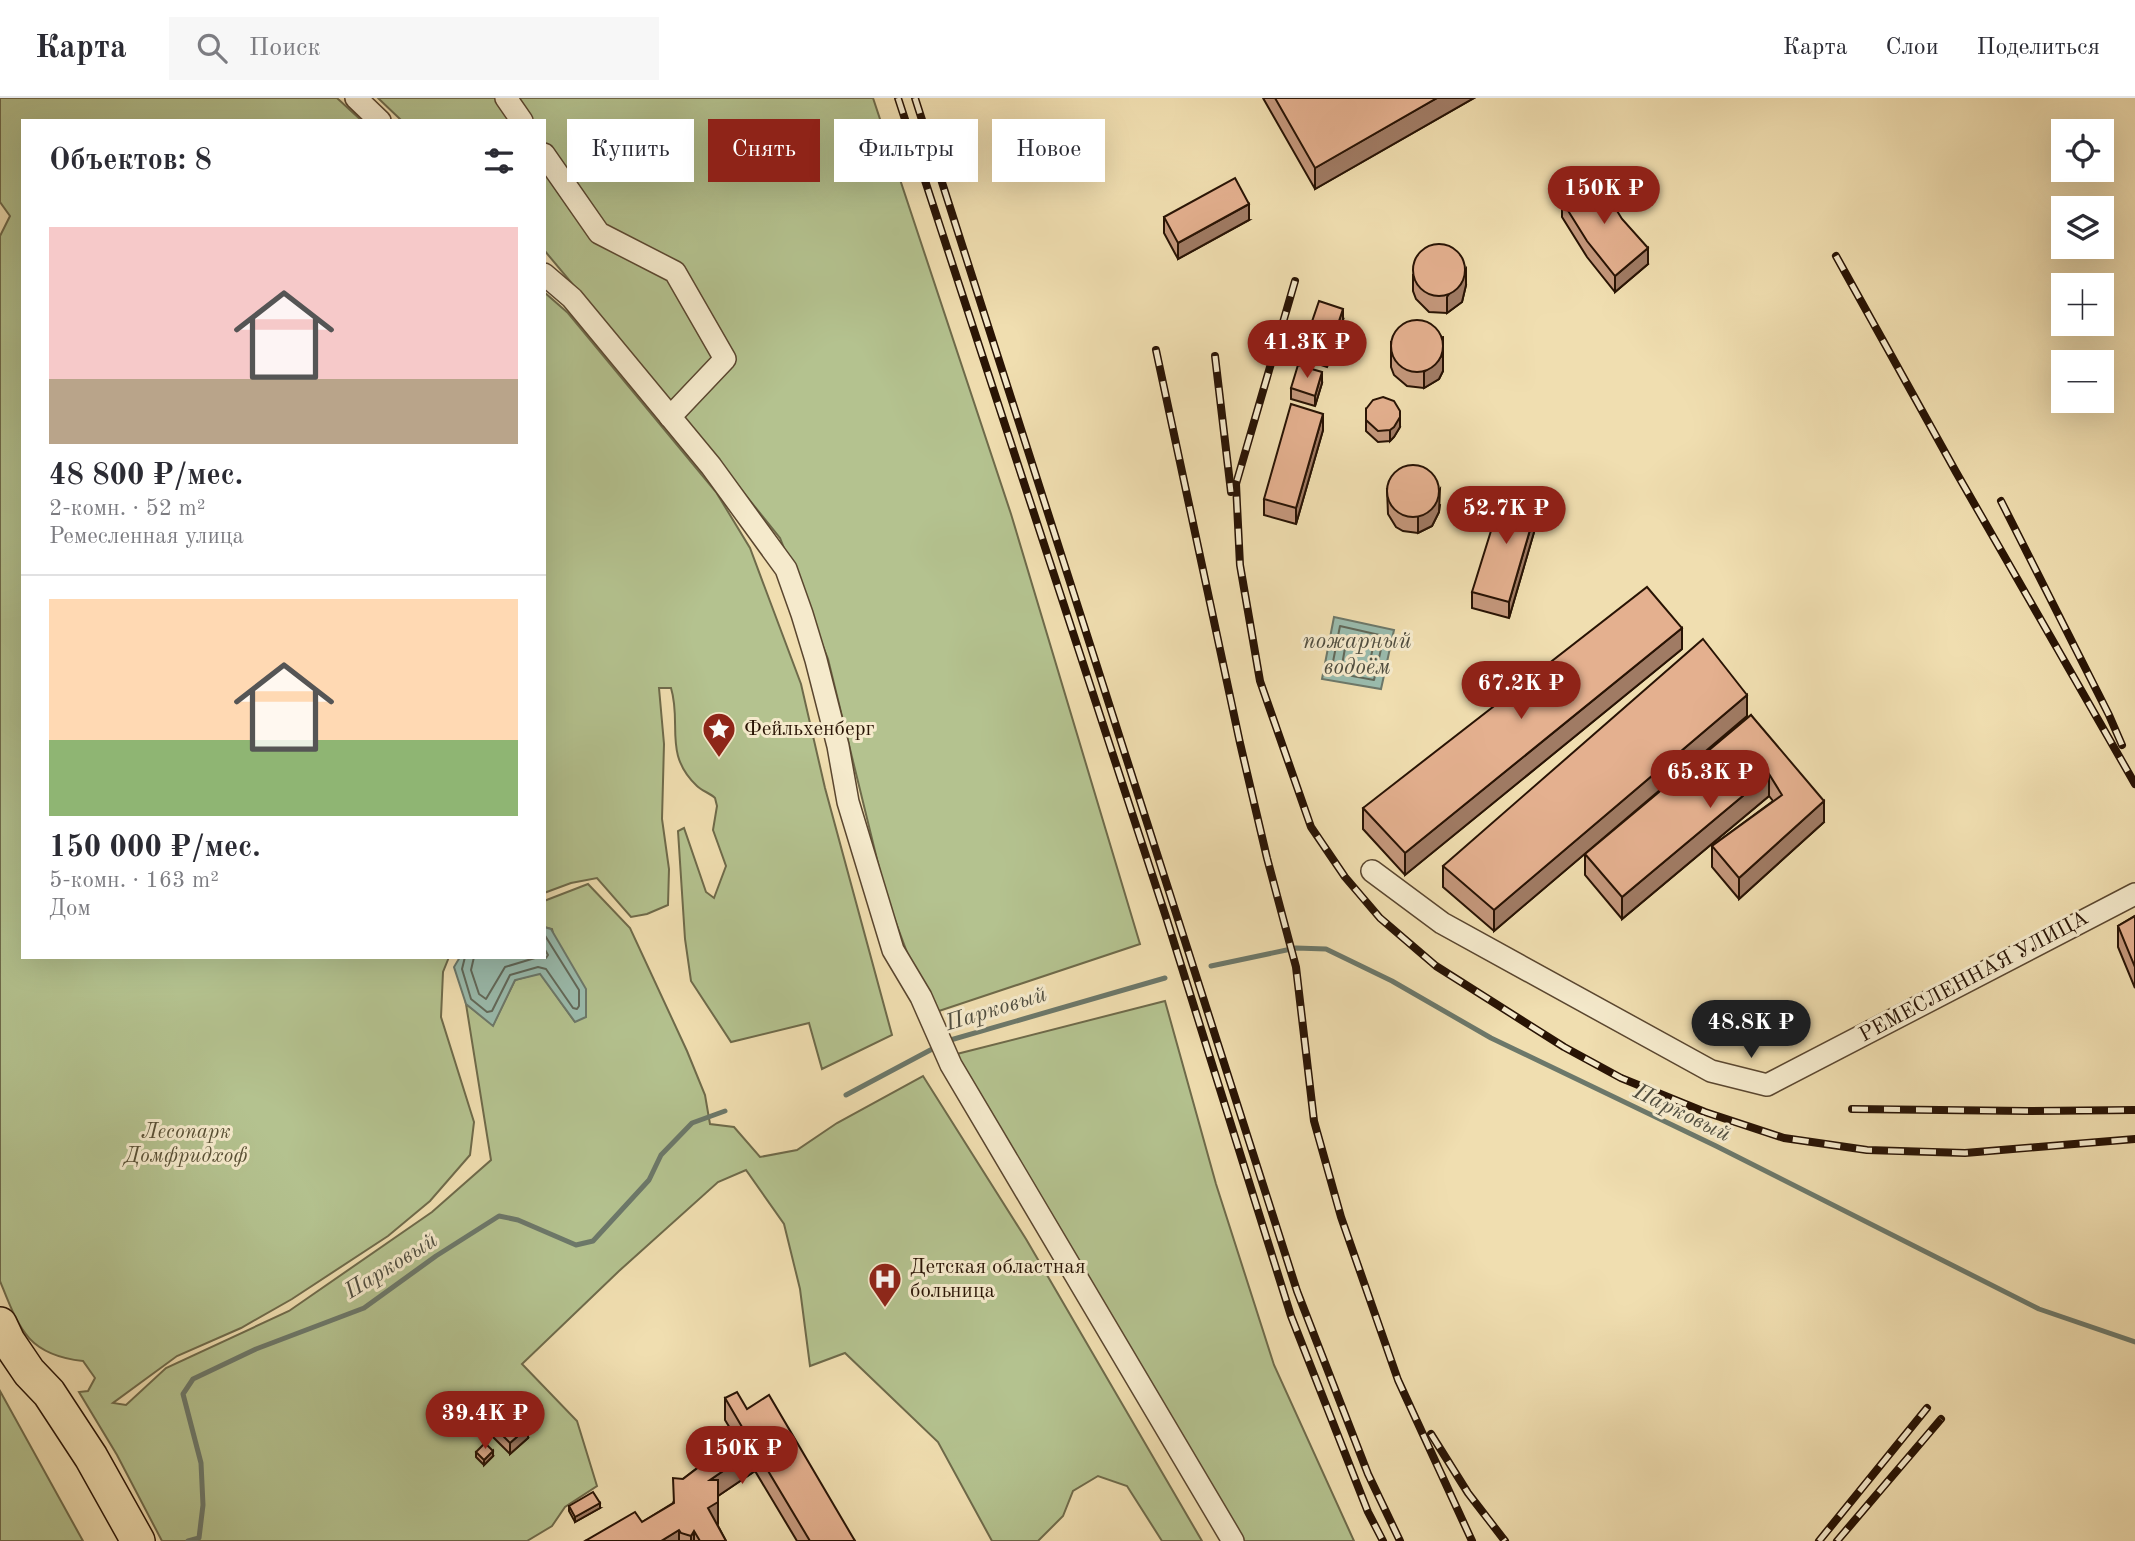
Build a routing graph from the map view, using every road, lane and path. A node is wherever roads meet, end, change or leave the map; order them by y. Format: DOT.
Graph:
graph roads {
  1 [pos="356,98"];
  2 [pos="506,98"];
  3 [pos="378,119"];
  4 [pos="521,119"];
  5 [pos="546,156"];
  6 [pos="546,276"];
  7 [pos="670,417"];
  8 [pos="1372,872"];
  9 [pos="2135,894"];
  10 [pos="0,1324"];
  11 [pos="134,1535"];
  12 [pos="1233,1541"];
  1 -- 3 [label="street"];
  2 -- 4 [label="street"];
  5 -- 7 [label="street"];
  6 -- 7 [label="street"];
  7 -- 12 [label="street"];
  8 -- 9 [label="street, РЕМЕСЛЕННАЯ УЛИЦА"];
  10 -- 11 [label="main road"];
}
